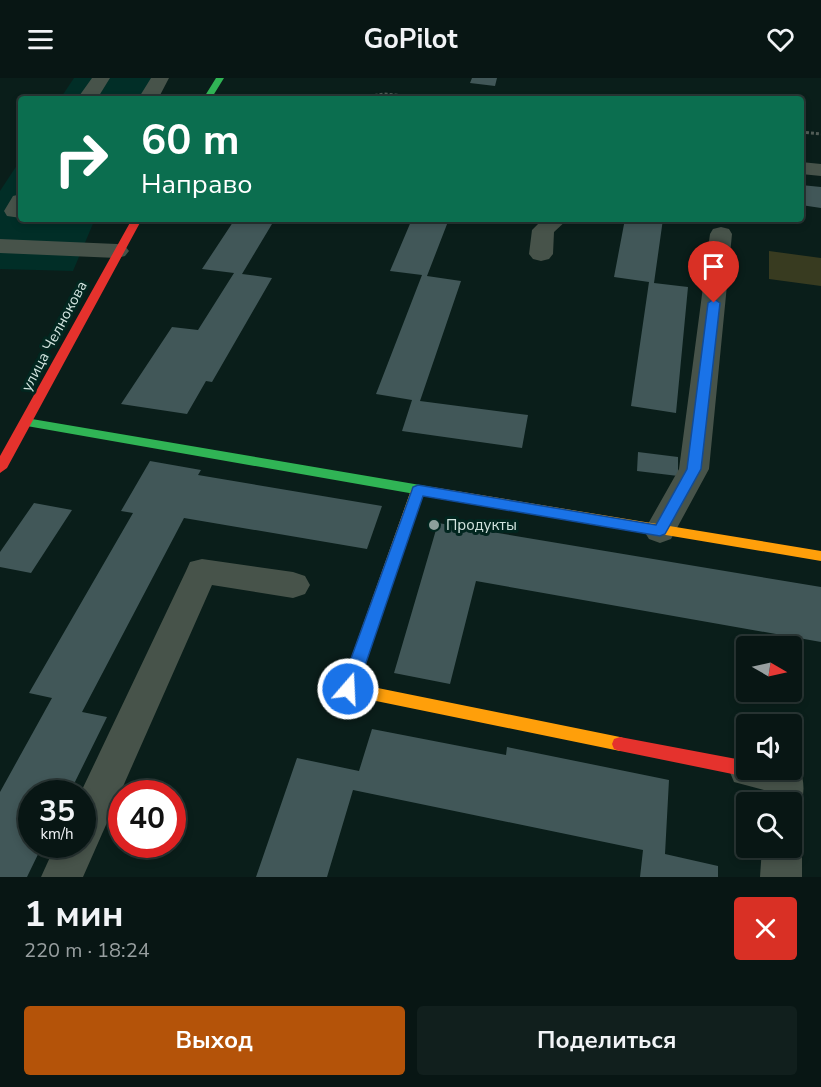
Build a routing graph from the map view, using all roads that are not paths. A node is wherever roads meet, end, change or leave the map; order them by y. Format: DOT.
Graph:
graph roads {
  1 [pos="101,78"];
  2 [pos="160,78"];
  3 [pos="220,78"];
  4 [pos="89,96"];
  5 [pos="150,96"];
  6 [pos="209,96"];
  7 [pos="804,168"];
  8 [pos="821,170"];
  9 [pos="135,222"];
  10 [pos="553,222"];
  11 [pos="721,234"];
  12 [pos="0,246"];
  13 [pos="117,251"];
  14 [pos="541,254"];
  15 [pos="26,422"];
  16 [pos="0,468"];
  17 [pos="418,490"];
  18 [pos="660,531"];
  19 [pos="821,556"];
  20 [pos="293,585"];
  21 [pos="736,767"];
  22 [pos="96,802"];
  23 [pos="71,858"];
  24 [pos="782,858"];
  25 [pos="62,877"];
  26 [pos="781,877"];
  1 -- 4 [label="street"];
  2 -- 5 [label="street"];
  3 -- 6 [label="street"];
  7 -- 8 [label="street"];
  9 -- 13 [label="street, улица Челнокова"];
  10 -- 14 [label="street"];
  11 -- 18 [label="street"];
  12 -- 13 [label="street"];
  13 -- 15 [label="street, улица Челнокова"];
  15 -- 16 [label="street, улица Челнокова"];
  15 -- 17 [label="street"];
  17 -- 18 [label="street"];
  17 -- 21 [label="street"];
  18 -- 19 [label="street"];
  20 -- 22 [label="street"];
  23 -- 25 [label="street"];
  24 -- 26 [label="street"];
}
